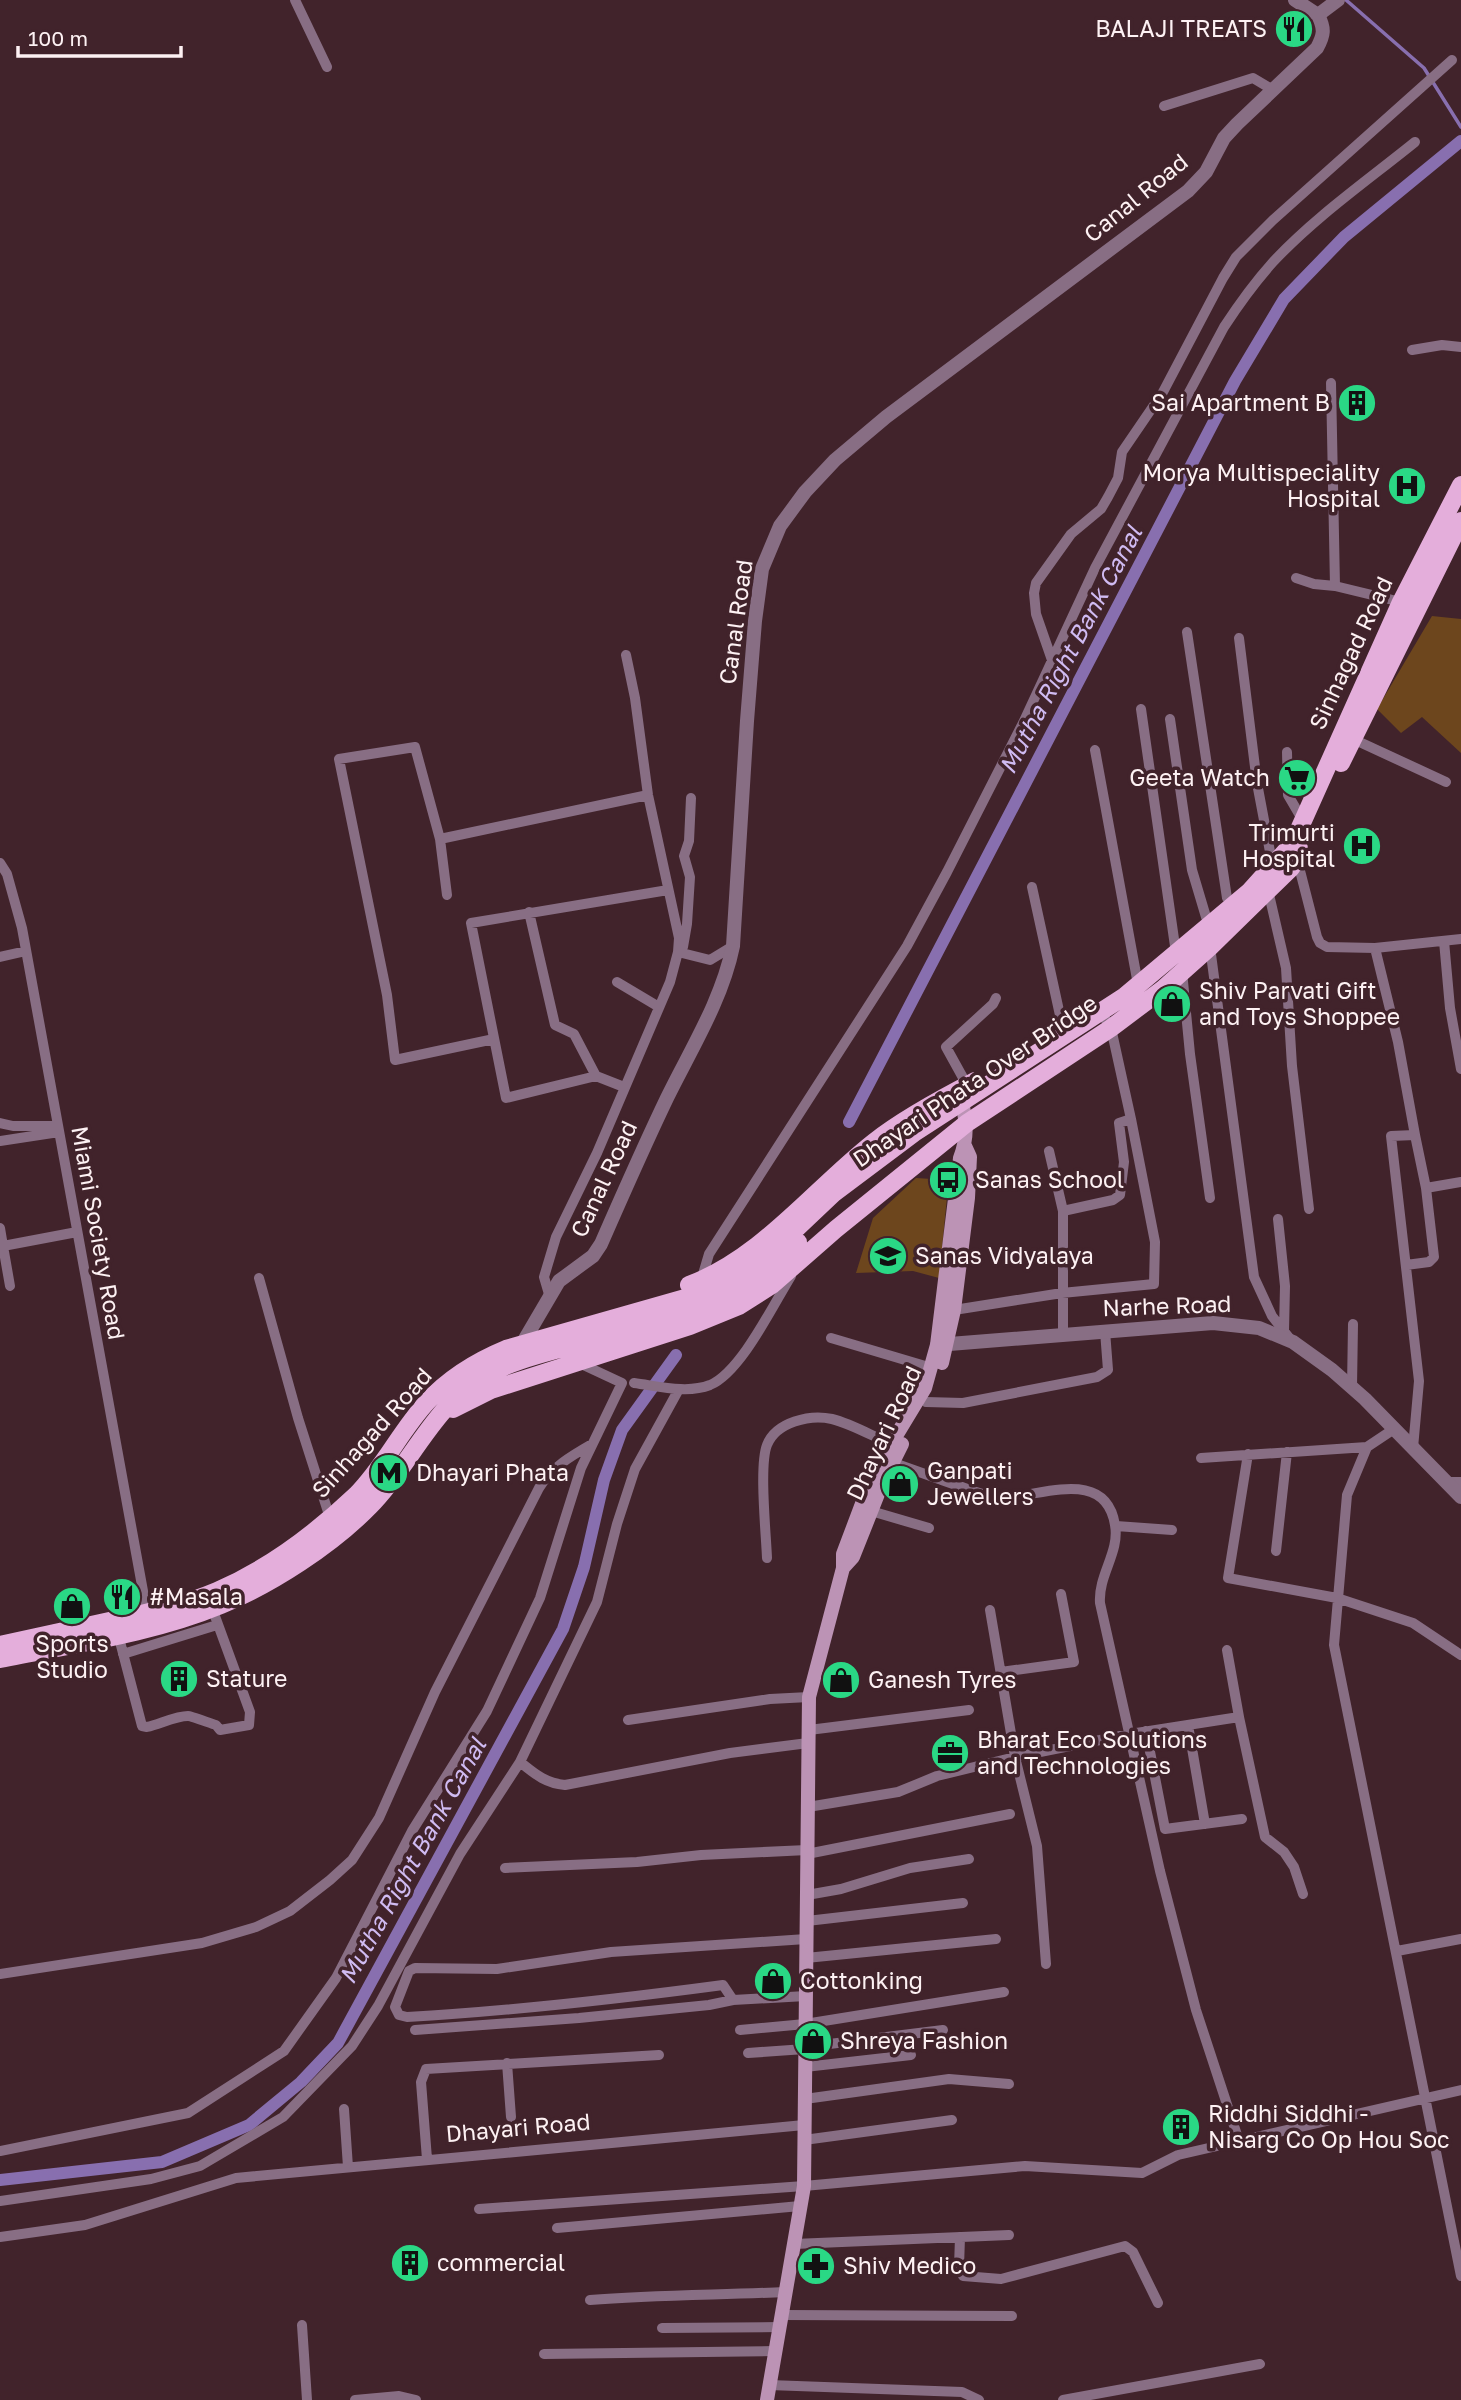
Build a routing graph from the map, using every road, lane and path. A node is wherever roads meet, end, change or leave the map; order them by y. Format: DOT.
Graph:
graph roads {
  1 [pos="295,0"];
  2 [pos="1295,0"];
  3 [pos="1337,1"];
  4 [pos="1318,15"];
  5 [pos="1452,60"];
  6 [pos="327,66"];
  7 [pos="1273,90"];
  8 [pos="1164,106"];
  9 [pos="1415,142"];
  10 [pos="1461,347"];
  11 [pos="1412,350"];
  12 [pos="1331,383"];
  13 [pos="1461,485"];
  14 [pos="1461,521"];
  15 [pos="1296,578"];
  16 [pos="1335,586"];
  17 [pos="1401,602"];
  18 [pos="1187,632"];
  19 [pos="1240,638"];
  20 [pos="626,655"];
  21 [pos="1052,660"];
  22 [pos="1141,709"];
  23 [pos="1170,719"];
  24 [pos="1353,739"];
  25 [pos="1095,750"];
  26 [pos="1287,752"];
  27 [pos="1446,782"];
  28 [pos="648,795"];
  29 [pos="691,798"];
  30 [pos="1302,819"];
  31 [pos="440,839"];
  32 [pos="1296,850"];
  33 [pos="1271,857"];
  34 [pos="2,867"];
  35 [pos="1032,887"];
  36 [pos="668,890"];
  37 [pos="1257,893"];
  38 [pos="447,895"];
  39 [pos="1227,898"];
  40 [pos="529,912"];
  41 [pos="1206,917"];
  42 [pos="1461,939"];
  43 [pos="1444,941"];
  44 [pos="733,946"];
  45 [pos="1175,946"];
  46 [pos="1210,947"];
  47 [pos="1375,948"];
  48 [pos="26,951"];
  49 [pos="678,952"];
  50 [pos="0,957"];
  51 [pos="1182,971"];
  52 [pos="1137,979"];
  53 [pos="617,982"];
  54 [pos="996,998"];
  55 [pos="659,1007"];
  56 [pos="1098,1008"];
  57 [pos="1111,1028"];
  58 [pos="1063,1029"];
  59 [pos="494,1039"];
  60 [pos="1461,1069"];
  61 [pos="596,1076"];
  62 [pos="624,1087"];
  63 [pos="962,1087"];
  64 [pos="1131,1119"];
  65 [pos="967,1123"];
  66 [pos="0,1124"];
  67 [pos="58,1129"];
  68 [pos="1415,1135"];
  69 [pos="0,1141"];
  70 [pos="965,1146"];
  71 [pos="1049,1151"];
  72 [pos="1461,1182"];
  73 [pos="1426,1188"];
  74 [pos="1210,1198"];
  75 [pos="1309,1209"];
  76 [pos="1063,1211"];
  77 [pos="1278,1219"];
  78 [pos="0,1228"];
  79 [pos="77,1232"];
  80 [pos="3,1246"];
  81 [pos="788,1254"];
  82 [pos="1406,1265"];
  83 [pos="259,1278"];
  84 [pos="701,1281"];
  85 [pos="10,1286"];
  86 [pos="1062,1293"];
  87 [pos="546,1301"];
  88 [pos="954,1310"];
  89 [pos="1353,1324"];
  90 [pos="1105,1331"];
  91 [pos="1063,1335"];
  92 [pos="1289,1337"];
  93 [pos="547,1338"];
  94 [pos="831,1338"];
  95 [pos="522,1344"];
  96 [pos="942,1345"];
  97 [pos="577,1362"];
  98 [pos="932,1368"];
  99 [pos="634,1383"];
  100 [pos="1352,1387"];
  101 [pos="679,1389"];
  102 [pos="926,1402"];
  103 [pos="433,1423"];
  104 [pos="1394,1429"];
  105 [pos="593,1443"];
  106 [pos="891,1444"];
  107 [pos="1367,1447"];
  108 [pos="1413,1448"];
  109 [pos="1287,1452"];
  110 [pos="1248,1454"];
  111 [pos="1200,1458"];
  112 [pos="887,1461"];
  113 [pos="1446,1482"];
  114 [pos="1461,1482"];
  115 [pos="1461,1497"];
  116 [pos="871,1511"];
  117 [pos="330,1518"];
  118 [pos="1116,1526"];
  119 [pos="929,1528"];
  120 [pos="1172,1530"];
  121 [pos="1276,1551"];
  122 [pos="767,1558"];
  123 [pos="843,1568"];
  124 [pos="1061,1594"];
  125 [pos="1336,1598"];
  126 [pos="990,1610"];
  127 [pos="147,1613"];
  128 [pos="214,1617"];
  129 [pos="118,1634"];
  130 [pos="0,1645"];
  131 [pos="1227,1650"];
  132 [pos="123,1654"];
  133 [pos="1461,1656"];
  134 [pos="0,1659"];
  135 [pos="1001,1672"];
  136 [pos="809,1697"];
  137 [pos="969,1710"];
  138 [pos="1239,1717"];
  139 [pos="628,1720"];
  140 [pos="1188,1725"];
  141 [pos="1146,1731"];
  142 [pos="1130,1734"];
  143 [pos="808,1737"];
  144 [pos="1015,1757"];
  145 [pos="520,1762"];
  146 [pos="808,1807"];
  147 [pos="1010,1814"];
  148 [pos="1242,1819"];
  149 [pos="1205,1824"];
  150 [pos="807,1850"];
  151 [pos="969,1859"];
  152 [pos="505,1868"];
  153 [pos="1303,1894"];
  154 [pos="807,1895"];
  155 [pos="964,1903"];
  156 [pos="807,1921"];
  157 [pos="806,1939"];
  158 [pos="996,1939"];
  159 [pos="1461,1939"];
  160 [pos="1397,1951"];
  161 [pos="806,1958"];
  162 [pos="1046,1964"];
  163 [pos="0,1974"];
  164 [pos="1004,1992"];
  165 [pos="806,1996"];
  166 [pos="733,2000"];
  167 [pos="805,2024"];
  168 [pos="415,2030"];
  169 [pos="740,2030"];
  170 [pos="943,2030"];
  171 [pos="805,2048"];
  172 [pos="748,2053"];
  173 [pos="659,2054"];
  174 [pos="911,2055"];
  175 [pos="507,2063"];
  176 [pos="805,2067"];
  177 [pos="1009,2084"];
  178 [pos="1461,2090"];
  179 [pos="805,2099"];
  180 [pos="1426,2100"];
  181 [pos="344,2109"];
  182 [pos="511,2117"];
  183 [pos="952,2120"];
  184 [pos="804,2133"];
  185 [pos="1239,2141"];
  186 [pos="0,2151"];
  187 [pos="427,2159"];
  188 [pos="348,2167"];
  189 [pos="804,2186"];
  190 [pos="0,2201"];
  191 [pos="800,2206"];
  192 [pos="479,2209"];
  193 [pos="557,2228"];
  194 [pos="1009,2235"];
  195 [pos="0,2237"];
  196 [pos="960,2237"];
  197 [pos="794,2244"];
  198 [pos="1461,2276"];
  199 [pos="785,2292"];
  200 [pos="590,2300"];
  201 [pos="1158,2303"];
  202 [pos="1012,2316"];
  203 [pos="781,2321"];
  204 [pos="303,2325"];
  205 [pos="662,2328"];
  206 [pos="775,2351"];
  207 [pos="544,2354"];
  208 [pos="1260,2364"];
  209 [pos="769,2385"];
  210 [pos="1065,2399"];
  211 [pos="307,2400"];
  212 [pos="355,2400"];
  213 [pos="416,2400"];
  214 [pos="767,2400"];
  215 [pos="979,2400"];
  1 -- 6 [label="street"];
  2 -- 4 [label="street"];
  3 -- 4 [label="street"];
  4 -- 7 [label="street, Canal Road"];
  5 -- 21 [label="street"];
  7 -- 8 [label="street"];
  7 -- 44 [label="street, Canal Road"];
  9 -- 21 [label="street"];
  10 -- 11 [label="street"];
  12 -- 16 [label="street"];
  13 -- 17 [label="main road, Sinhagad Road"];
  14 -- 24 [label="main road, Sinhagad Road"];
  15 -- 16 [label="street"];
  16 -- 17 [label="street"];
  17 -- 30 [label="main road, Sinhagad Road"];
  18 -- 39 [label="street"];
  19 -- 33 [label="street"];
  20 -- 28 [label="street"];
  21 -- 84 [label="street"];
  22 -- 45 [label="street"];
  23 -- 41 [label="street"];
  24 -- 27 [label="street"];
  24 -- 32 [label="main road, Sinhagad Road"];
  25 -- 52 [label="street"];
  26 -- 30 [label="street"];
  28 -- 31 [label="street"];
  28 -- 36 [label="street"];
  29 -- 49 [label="street"];
  30 -- 32 [label="main road, Sinhagad Road"];
  31 -- 38 [label="street"];
  31 -- 59 [label="street"];
  32 -- 33 [label="main road"];
  32 -- 37 [label="main road, Dhayari Phata Over Bridge"];
  32 -- 47 [label="street"];
  33 -- 39 [label="main road"];
  34 -- 48 [label="street, Miami Society Road"];
  35 -- 58 [label="street"];
  36 -- 40 [label="street"];
  36 -- 49 [label="street"];
  37 -- 46 [label="main road"];
  37 -- 75 [label="street"];
  37 -- 81 [label="main road, Dhayari Phata Over Bridge"];
  39 -- 41 [label="main road"];
  40 -- 59 [label="street"];
  40 -- 61 [label="street"];
  41 -- 45 [label="main road"];
  42 -- 43 [label="street"];
  43 -- 47 [label="street"];
  43 -- 60 [label="street"];
  44 -- 49 [label="street"];
  44 -- 87 [label="street, Canal Road"];
  45 -- 52 [label="main road"];
  46 -- 51 [label="main road"];
  46 -- 92 [label="street"];
  47 -- 68 [label="street"];
  48 -- 50 [label="street"];
  48 -- 67 [label="street, Miami Society Road"];
  49 -- 55 [label="street"];
  51 -- 57 [label="main road"];
  51 -- 74 [label="street"];
  52 -- 56 [label="main road"];
  53 -- 55 [label="street"];
  54 -- 63 [label="street"];
  55 -- 62 [label="street"];
  56 -- 57 [label="street"];
  56 -- 58 [label="main road"];
  57 -- 64 [label="street"];
  57 -- 65 [label="main road"];
  58 -- 63 [label="main road"];
  59 -- 61 [label="street"];
  61 -- 62 [label="street"];
  62 -- 87 [label="street"];
  63 -- 65 [label="main road, Dhayari Road"];
  63 -- 84 [label="main road"];
  64 -- 76 [label="street"];
  64 -- 86 [label="street"];
  65 -- 70 [label="main road, Dhayari Road"];
  65 -- 81 [label="main road"];
  66 -- 67 [label="street"];
  67 -- 69 [label="street"];
  67 -- 79 [label="street, Miami Society Road"];
  68 -- 73 [label="street"];
  68 -- 82 [label="street"];
  70 -- 88 [label="main road, Dhayari Road"];
  70 -- 96 [label="main road, Dhayari Road"];
  71 -- 76 [label="street"];
  72 -- 73 [label="street"];
  73 -- 82 [label="street"];
  76 -- 86 [label="street"];
  77 -- 92 [label="street"];
  78 -- 80 [label="street"];
  79 -- 80 [label="street"];
  79 -- 127 [label="street, Miami Society Road"];
  80 -- 85 [label="street"];
  81 -- 93 [label="main road, Dhayari Phata Over Bridge"];
  81 -- 97 [label="main road"];
  81 -- 101 [label="street"];
  81 -- 103 [label="main road, Dhayari Phata Over Bridge"];
  82 -- 108 [label="street"];
  83 -- 117 [label="street"];
  84 -- 93 [label="main road"];
  86 -- 88 [label="street"];
  86 -- 91 [label="street"];
  87 -- 95 [label="street, Canal Road"];
  88 -- 96 [label="main road, Dhayari Road"];
  89 -- 100 [label="street"];
  90 -- 91 [label="street, Narhe Road"];
  90 -- 92 [label="street, Narhe Road"];
  90 -- 102 [label="street"];
  91 -- 96 [label="street, Narhe Road"];
  92 -- 100 [label="street, Narhe Road"];
  93 -- 95 [label="main road, Sinhagad Road"];
  94 -- 98 [label="street"];
  95 -- 117 [label="main road, Sinhagad Road"];
  96 -- 98 [label="main road, Dhayari Road"];
  96 -- 102 [label="main road, Dhayari Road"];
  97 -- 103 [label="main road"];
  97 -- 105 [label="street"];
  98 -- 106 [label="main road, Dhayari Road"];
  99 -- 101 [label="street"];
  100 -- 104 [label="street, Narhe Road"];
  101 -- 145 [label="street"];
  102 -- 112 [label="main road, Dhayari Road"];
  103 -- 128 [label="main road, Sinhagad Road"];
  104 -- 107 [label="street"];
  104 -- 108 [label="street, Narhe Road"];
  105 -- 163 [label="street"];
  105 -- 186 [label="street"];
  106 -- 112 [label="main road, Dhayari Road"];
  106 -- 122 [label="street"];
  107 -- 109 [label="street"];
  107 -- 125 [label="street"];
  108 -- 113 [label="street, Narhe Road"];
  109 -- 110 [label="street"];
  109 -- 121 [label="street"];
  110 -- 111 [label="street"];
  110 -- 125 [label="street"];
  112 -- 116 [label="main road, Dhayari Road"];
  112 -- 118 [label="street"];
  112 -- 123 [label="main road, Dhayari Road"];
  113 -- 114 [label="street"];
  113 -- 115 [label="street, Narhe Road"];
  116 -- 119 [label="street"];
  116 -- 123 [label="main road, Dhayari Road"];
  117 -- 127 [label="main road, Sinhagad Road"];
  118 -- 120 [label="street"];
  118 -- 142 [label="street"];
  123 -- 136 [label="main road, Dhayari Road"];
  124 -- 135 [label="street"];
  125 -- 133 [label="street"];
  125 -- 160 [label="street"];
  126 -- 135 [label="street"];
  127 -- 130 [label="main road, Sinhagad Road"];
  128 -- 129 [label="main road, Sinhagad Road"];
  128 -- 132 [label="street"];
  128 -- 132 [label="street"];
  129 -- 132 [label="street"];
  129 -- 134 [label="main road, Sinhagad Road"];
  131 -- 138 [label="street"];
  135 -- 144 [label="street"];
  136 -- 139 [label="street"];
  136 -- 143 [label="main road, Dhayari Road"];
  137 -- 143 [label="street"];
  138 -- 140 [label="street"];
  138 -- 153 [label="street"];
  140 -- 141 [label="street"];
  140 -- 149 [label="street"];
  141 -- 142 [label="street"];
  141 -- 149 [label="street"];
  142 -- 144 [label="street"];
  142 -- 185 [label="street"];
  143 -- 145 [label="street"];
  143 -- 146 [label="main road, Dhayari Road"];
  144 -- 146 [label="street"];
  144 -- 162 [label="street"];
  145 -- 190 [label="street"];
  146 -- 150 [label="main road, Dhayari Road"];
  147 -- 150 [label="street"];
  148 -- 149 [label="street"];
  150 -- 152 [label="street"];
  150 -- 154 [label="main road, Dhayari Road"];
  151 -- 154 [label="street"];
  154 -- 156 [label="main road, Dhayari Road"];
  155 -- 156 [label="street"];
  156 -- 157 [label="main road, Dhayari Road"];
  157 -- 161 [label="main road, Dhayari Road"];
  157 -- 166 [label="street"];
  158 -- 161 [label="street"];
  159 -- 160 [label="street"];
  160 -- 180 [label="street"];
  161 -- 165 [label="main road, Dhayari Road"];
  164 -- 167 [label="street"];
  165 -- 166 [label="street"];
  165 -- 167 [label="main road, Dhayari Road"];
  166 -- 168 [label="street"];
  167 -- 169 [label="street"];
  167 -- 171 [label="main road, Dhayari Road"];
  170 -- 171 [label="street"];
  171 -- 172 [label="street"];
  171 -- 176 [label="main road, Dhayari Road"];
  173 -- 175 [label="street"];
  174 -- 176 [label="street"];
  175 -- 182 [label="street"];
  175 -- 187 [label="street"];
  176 -- 179 [label="main road, Dhayari Road"];
  177 -- 179 [label="street"];
  178 -- 180 [label="street"];
  179 -- 184 [label="main road, Dhayari Road"];
  180 -- 185 [label="street"];
  180 -- 198 [label="street"];
  181 -- 188 [label="street"];
  183 -- 184 [label="street"];
  184 -- 187 [label="street, Dhayari Road"];
  184 -- 189 [label="main road, Dhayari Road"];
  185 -- 189 [label="street"];
  187 -- 188 [label="street, Dhayari Road"];
  188 -- 195 [label="street, Dhayari Road"];
  189 -- 191 [label="main road, Dhayari Road"];
  189 -- 192 [label="street"];
  191 -- 193 [label="street"];
  191 -- 197 [label="main road, Dhayari Road"];
  194 -- 196 [label="street"];
  196 -- 197 [label="street"];
  196 -- 201 [label="street"];
  197 -- 199 [label="main road, Dhayari Road"];
  199 -- 200 [label="street"];
  199 -- 203 [label="main road, Dhayari Road"];
  202 -- 203 [label="street"];
  203 -- 205 [label="street"];
  203 -- 206 [label="main road, Dhayari Road"];
  204 -- 211 [label="street"];
  206 -- 207 [label="street"];
  206 -- 209 [label="main road, Dhayari Road"];
  208 -- 210 [label="street"];
  209 -- 214 [label="main road, Dhayari Road"];
  209 -- 215 [label="street"];
  212 -- 213 [label="street"];
}
